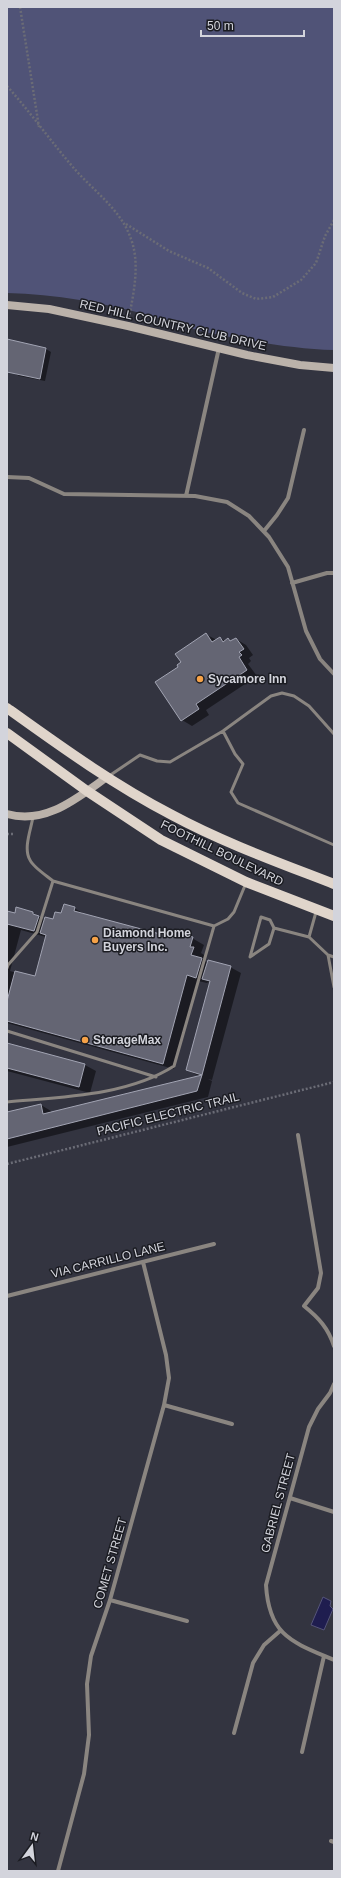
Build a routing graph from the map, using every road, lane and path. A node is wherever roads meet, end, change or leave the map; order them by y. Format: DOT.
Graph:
graph roads {
  1 [pos="20,7"];
  2 [pos="7,86"];
  3 [pos="39,127"];
  4 [pos="334,220"];
  5 [pos="125,224"];
  6 [pos="7,304"];
  7 [pos="128,326"];
  8 [pos="219,348"];
  9 [pos="334,368"];
  10 [pos="304,430"];
  11 [pos="7,476"];
  12 [pos="186,496"];
  13 [pos="264,531"];
  14 [pos="334,573"];
  15 [pos="292,583"];
  16 [pos="334,674"];
  17 [pos="7,708"];
  18 [pos="223,731"];
  19 [pos="7,733"];
  20 [pos="334,734"];
  21 [pos="107,777"];
  22 [pos="87,791"];
  23 [pos="7,814"];
  24 [pos="33,817"];
  25 [pos="7,834"];
  26 [pos="15,834"];
  27 [pos="334,845"];
  28 [pos="53,881"];
  29 [pos="246,882"];
  30 [pos="334,884"];
  31 [pos="317,910"];
  32 [pos="334,916"];
  33 [pos="214,926"];
  34 [pos="274,928"];
  35 [pos="309,937"];
  36 [pos="328,955"];
  37 [pos="334,957"];
  38 [pos="7,968"];
  39 [pos="334,987"];
  40 [pos="7,1031"];
  41 [pos="157,1077"];
  42 [pos="334,1082"];
  43 [pos="7,1102"];
  44 [pos="298,1135"];
  45 [pos="7,1164"];
  46 [pos="214,1244"];
  47 [pos="143,1262"];
  48 [pos="7,1296"];
  49 [pos="334,1346"];
  50 [pos="334,1384"];
  51 [pos="332,1395"];
  52 [pos="164,1405"];
  53 [pos="232,1424"];
  54 [pos="290,1498"];
  55 [pos="334,1512"];
  56 [pos="110,1600"];
  57 [pos="187,1621"];
  58 [pos="280,1631"];
  59 [pos="324,1656"];
  60 [pos="334,1660"];
  61 [pos="234,1733"];
  62 [pos="302,1752"];
  63 [pos="58,1871"];
  1 -- 3 [label="path"];
  2 -- 3 [label="path"];
  3 -- 5 [label="path"];
  4 -- 5 [label="path"];
  5 -- 7 [label="path"];
  6 -- 7 [label="street, RED HILL COUNTRY CLUB DRIVE"];
  7 -- 8 [label="street, RED HILL COUNTRY CLUB DRIVE"];
  8 -- 9 [label="street, RED HILL COUNTRY CLUB DRIVE"];
  8 -- 12 [label="street"];
  10 -- 13 [label="street"];
  11 -- 12 [label="street"];
  12 -- 13 [label="street"];
  13 -- 15 [label="street"];
  14 -- 15 [label="street"];
  15 -- 16 [label="street"];
  17 -- 21 [label="main road, FOOTHILL BOULEVARD"];
  18 -- 20 [label="lane"];
  18 -- 21 [label="lane"];
  18 -- 27 [label="lane"];
  19 -- 22 [label="main road, FOOTHILL BOULEVARD"];
  21 -- 22 [label="street"];
  21 -- 30 [label="main road, FOOTHILL BOULEVARD"];
  22 -- 24 [label="street"];
  22 -- 29 [label="main road, FOOTHILL BOULEVARD"];
  23 -- 24 [label="street"];
  24 -- 28 [label="lane"];
  25 -- 26 [label="path"];
  28 -- 33 [label="lane"];
  28 -- 38 [label="lane"];
  29 -- 31 [label="main road, FOOTHILL BOULEVARD"];
  29 -- 33 [label="lane"];
  31 -- 32 [label="main road, FOOTHILL BOULEVARD"];
  31 -- 35 [label="lane"];
  33 -- 41 [label="lane"];
  34 -- 34 [label="lane"];
  34 -- 35 [label="lane"];
  35 -- 36 [label="lane"];
  36 -- 37 [label="lane"];
  36 -- 39 [label="lane"];
  40 -- 41 [label="lane"];
  41 -- 43 [label="lane"];
  42 -- 45 [label="path, PACIFIC ELECTRIC TRAIL"];
  44 -- 49 [label="street"];
  46 -- 47 [label="street, VIA CARRILLO LANE"];
  47 -- 48 [label="street, VIA CARRILLO LANE"];
  47 -- 52 [label="street, COMET STREET"];
  50 -- 51 [label="street, GABRIEL STREET"];
  51 -- 54 [label="street, GABRIEL STREET"];
  52 -- 53 [label="street"];
  52 -- 56 [label="street, COMET STREET"];
  54 -- 55 [label="street"];
  54 -- 58 [label="street, GABRIEL STREET"];
  56 -- 57 [label="street"];
  56 -- 63 [label="street, COMET STREET"];
  58 -- 59 [label="street"];
  58 -- 61 [label="street"];
  59 -- 60 [label="street"];
  59 -- 62 [label="street"];
}
